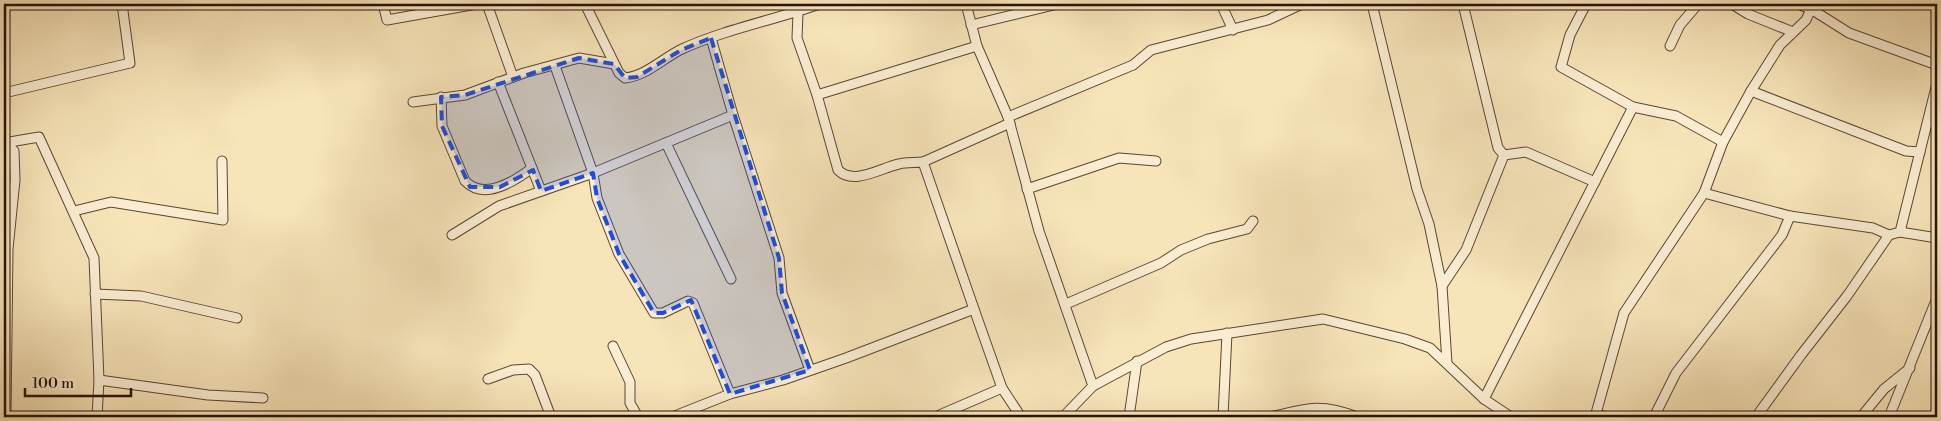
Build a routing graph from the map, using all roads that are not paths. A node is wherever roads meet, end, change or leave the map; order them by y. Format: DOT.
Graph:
graph roads {
  1 [pos="122,4"];
  2 [pos="383,4"];
  3 [pos="477,4"];
  4 [pos="487,4"];
  5 [pos="584,4"];
  6 [pos="820,4"];
  7 [pos="966,4"];
  8 [pos="1058,4"];
  9 [pos="1221,4"];
  10 [pos="1302,4"];
  11 [pos="1372,4"];
  12 [pos="1463,4"];
  13 [pos="1586,4"];
  14 [pos="1698,4"];
  15 [pos="1732,4"];
  16 [pos="1798,4"];
  17 [pos="1815,6"];
  18 [pos="798,12"];
  19 [pos="971,25"];
  20 [pos="1233,30"];
  21 [pos="1793,32"];
  22 [pos="711,38"];
  23 [pos="978,46"];
  24 [pos="1670,46"];
  25 [pos="614,64"];
  26 [pos="1937,65"];
  27 [pos="555,66"];
  28 [pos="514,77"];
  29 [pos="498,82"];
  30 [pos="1937,83"];
  31 [pos="1751,91"];
  32 [pos="4,93"];
  33 [pos="817,95"];
  34 [pos="441,97"];
  35 [pos="413,102"];
  36 [pos="1633,107"];
  37 [pos="733,115"];
  38 [pos="1009,120"];
  39 [pos="1723,142"];
  40 [pos="5,143"];
  41 [pos="666,143"];
  42 [pos="1920,152"];
  43 [pos="1504,155"];
  44 [pos="222,161"];
  45 [pos="1156,161"];
  46 [pos="923,162"];
  47 [pos="532,168"];
  48 [pos="593,173"];
  49 [pos="1595,182"];
  50 [pos="1027,189"];
  51 [pos="541,191"];
  52 [pos="1704,193"];
  53 [pos="74,211"];
  54 [pos="1790,216"];
  55 [pos="1253,221"];
  56 [pos="1900,232"];
  57 [pos="452,235"];
  58 [pos="1889,235"];
  59 [pos="1937,238"];
  60 [pos="731,279"];
  61 [pos="1442,286"];
  62 [pos="95,294"];
  63 [pos="1937,298"];
  64 [pos="1066,304"];
  65 [pos="974,309"];
  66 [pos="237,318"];
  67 [pos="1227,333"];
  68 [pos="612,346"];
  69 [pos="1137,361"];
  70 [pos="1448,362"];
  71 [pos="1911,367"];
  72 [pos="810,370"];
  73 [pos="488,379"];
  74 [pos="99,380"];
  75 [pos="1093,386"];
  76 [pos="1002,388"];
  77 [pos="730,394"];
  78 [pos="263,398"];
  79 [pos="1484,399"];
  80 [pos="692,413"];
  81 [pos="1501,414"];
  82 [pos="1595,416"];
  83 [pos="6,417"];
  84 [pos="97,417"];
  85 [pos="551,417"];
  86 [pos="638,417"];
  87 [pos="672,417"];
  88 [pos="935,417"];
  89 [pos="1021,417"];
  90 [pos="1063,417"];
  91 [pos="1130,417"];
  92 [pos="1223,417"];
  93 [pos="1271,417"];
  94 [pos="1357,417"];
  95 [pos="1511,417"];
  96 [pos="1607,417"];
  97 [pos="1654,417"];
  98 [pos="1756,417"];
  99 [pos="1861,417"];
  100 [pos="1889,417"];
  1 -- 32 [label="street"];
  2 -- 3 [label="street"];
  4 -- 28 [label="street"];
  5 -- 25 [label="street"];
  6 -- 18 [label="street"];
  7 -- 19 [label="street"];
  8 -- 19 [label="street"];
  9 -- 20 [label="street"];
  10 -- 20 [label="street"];
  11 -- 61 [label="street"];
  12 -- 43 [label="street"];
  13 -- 36 [label="street"];
  14 -- 24 [label="street"];
  15 -- 21 [label="street"];
  16 -- 17 [label="street"];
  17 -- 21 [label="street"];
  17 -- 26 [label="street"];
  18 -- 22 [label="street"];
  18 -- 33 [label="street"];
  19 -- 23 [label="street"];
  20 -- 38 [label="street"];
  21 -- 31 [label="street"];
  22 -- 25 [label="street"];
  22 -- 37 [label="street"];
  23 -- 33 [label="street"];
  23 -- 38 [label="street"];
  25 -- 27 [label="street"];
  27 -- 28 [label="street"];
  27 -- 48 [label="street"];
  28 -- 29 [label="street"];
  29 -- 34 [label="street"];
  29 -- 47 [label="street"];
  30 -- 42 [label="street"];
  31 -- 39 [label="street"];
  31 -- 42 [label="street"];
  33 -- 46 [label="street"];
  34 -- 35 [label="street"];
  34 -- 47 [label="street"];
  36 -- 39 [label="street"];
  36 -- 49 [label="street"];
  37 -- 41 [label="street"];
  37 -- 72 [label="street"];
  38 -- 46 [label="street"];
  38 -- 50 [label="street"];
  39 -- 52 [label="street"];
  40 -- 53 [label="street"];
  40 -- 83 [label="street"];
  41 -- 48 [label="street"];
  41 -- 60 [label="street"];
  42 -- 56 [label="street"];
  43 -- 49 [label="street"];
  43 -- 61 [label="street"];
  44 -- 53 [label="street"];
  45 -- 50 [label="street"];
  46 -- 65 [label="street"];
  47 -- 51 [label="street"];
  48 -- 51 [label="street"];
  48 -- 77 [label="street"];
  49 -- 79 [label="street"];
  50 -- 64 [label="street"];
  51 -- 57 [label="street"];
  52 -- 54 [label="street"];
  52 -- 82 [label="street"];
  53 -- 62 [label="street"];
  54 -- 58 [label="street"];
  54 -- 97 [label="street"];
  55 -- 64 [label="street"];
  56 -- 58 [label="street"];
  56 -- 59 [label="street"];
  58 -- 98 [label="street"];
  61 -- 70 [label="street"];
  62 -- 66 [label="street"];
  62 -- 74 [label="street"];
  63 -- 71 [label="street"];
  64 -- 75 [label="street"];
  65 -- 72 [label="street"];
  65 -- 76 [label="street"];
  67 -- 69 [label="street"];
  67 -- 70 [label="street"];
  67 -- 92 [label="street"];
  68 -- 86 [label="street"];
  69 -- 75 [label="street"];
  69 -- 91 [label="street"];
  70 -- 79 [label="street"];
  71 -- 99 [label="street"];
  71 -- 100 [label="street"];
  72 -- 77 [label="street"];
  73 -- 85 [label="street"];
  74 -- 78 [label="street"];
  74 -- 84 [label="street"];
  75 -- 90 [label="street"];
  76 -- 88 [label="street"];
  76 -- 89 [label="street"];
  77 -- 80 [label="street"];
  79 -- 81 [label="street"];
  80 -- 87 [label="street"];
  81 -- 95 [label="street"];
  82 -- 96 [label="street"];
  93 -- 94 [label="street"];
}
